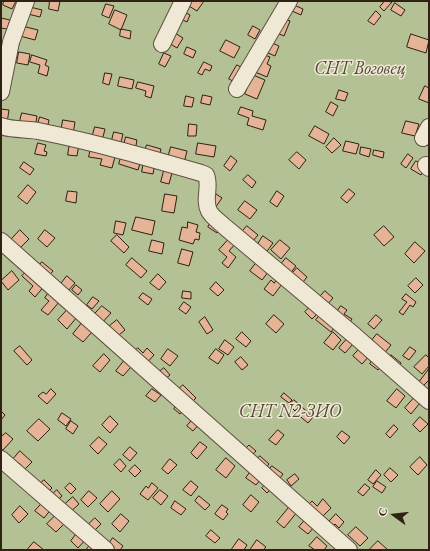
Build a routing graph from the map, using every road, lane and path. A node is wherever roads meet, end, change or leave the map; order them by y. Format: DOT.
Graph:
graph roads {
  1 [pos="26,1"];
  2 [pos="183,1"];
  3 [pos="290,1"];
  4 [pos="162,44"];
  5 [pos="237,89"];
  6 [pos="1,92"];
  7 [pos="1,126"];
  8 [pos="1,241"];
  9 [pos="429,401"];
  10 [pos="1,460"];
  11 [pos="106,550"];
  12 [pos="349,550"];
  1 -- 6 [label="lane"];
  2 -- 4 [label="lane"];
  3 -- 5 [label="lane"];
  7 -- 9 [label="lane"];
  8 -- 12 [label="lane"];
  10 -- 11 [label="lane"];
}
